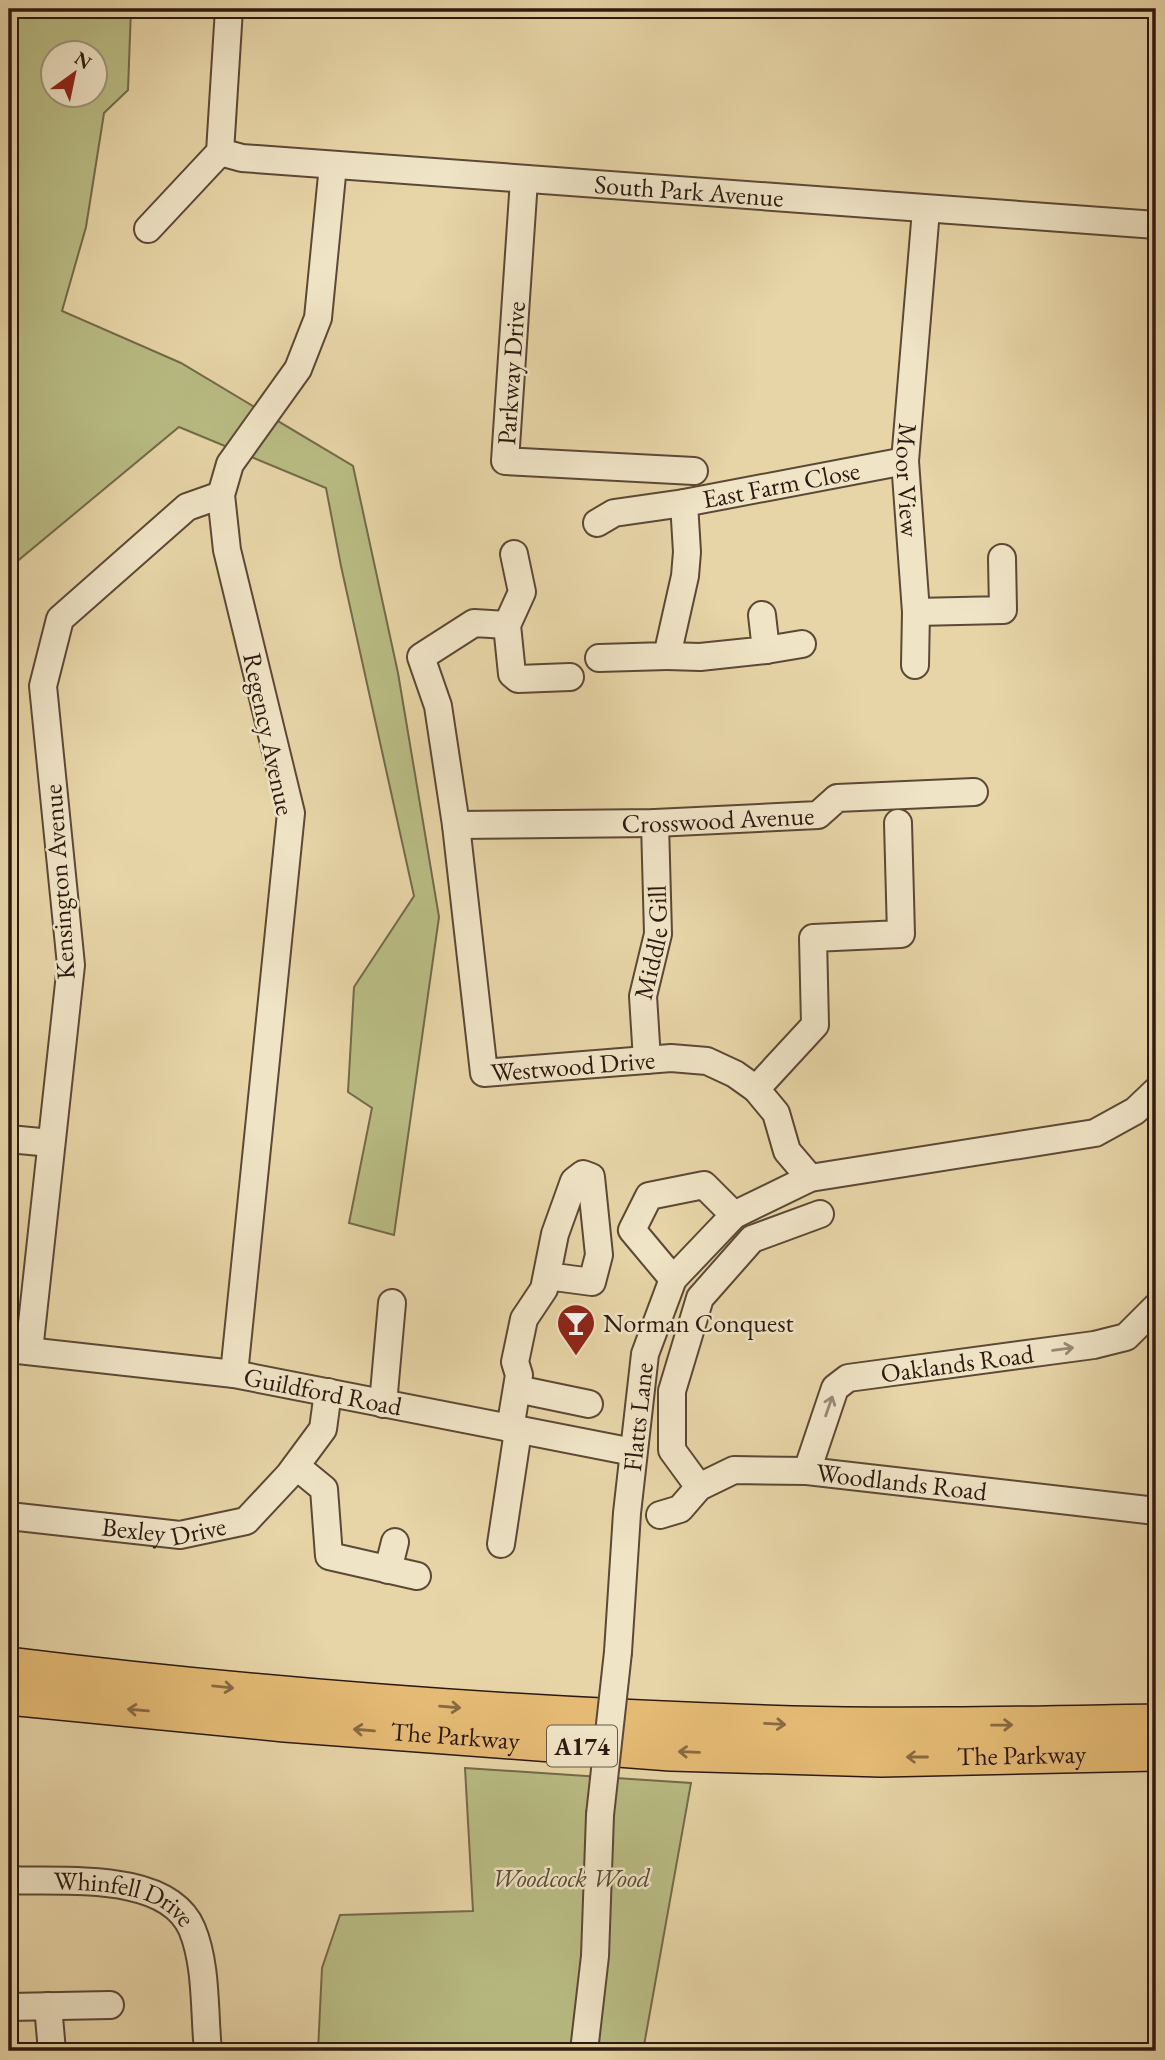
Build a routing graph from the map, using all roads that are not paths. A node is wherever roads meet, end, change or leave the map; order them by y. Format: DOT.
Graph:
graph roads {
  1 [pos="229,9"];
  2 [pos="220,152"];
  3 [pos="333,164"];
  4 [pos="524,180"];
  5 [pos="926,210"];
  6 [pos="1156,225"];
  7 [pos="148,229"];
  8 [pos="905,461"];
  9 [pos="694,471"];
  10 [pos="221,495"];
  11 [pos="684,503"];
  12 [pos="597,523"];
  13 [pos="514,554"];
  14 [pos="1002,558"];
  15 [pos="916,612"];
  16 [pos="762,615"];
  17 [pos="507,625"];
  18 [pos="802,644"];
  19 [pos="766,650"];
  20 [pos="667,656"];
  21 [pos="599,658"];
  22 [pos="915,665"];
  23 [pos="570,677"];
  24 [pos="974,792"];
  25 [pos="654,823"];
  26 [pos="898,823"];
  27 [pos="456,825"];
  28 [pos="647,1060"];
  29 [pos="755,1089"];
  30 [pos="1156,1091"];
  31 [pos="9,1139"];
  32 [pos="51,1143"];
  33 [pos="810,1178"];
  34 [pos="820,1214"];
  35 [pos="734,1215"];
  36 [pos="547,1276"];
  37 [pos="673,1279"];
  38 [pos="392,1303"];
  39 [pos="1156,1307"];
  40 [pos="657,1322"];
  41 [pos="689,1334"];
  42 [pos="19,1350"];
  43 [pos="234,1374"];
  44 [pos="517,1389"];
  45 [pos="328,1392"];
  46 [pos="383,1404"];
  47 [pos="589,1404"];
  48 [pos="514,1430"];
  49 [pos="633,1452"];
  50 [pos="296,1466"];
  51 [pos="807,1471"];
  52 [pos="699,1488"];
  53 [pos="1156,1511"];
  54 [pos="660,1515"];
  55 [pos="9,1516"];
  56 [pos="395,1542"];
  57 [pos="501,1544"];
  58 [pos="388,1570"];
  59 [pos="417,1576"];
  60 [pos="9,1666"];
  61 [pos="9,1696"];
  62 [pos="1156,1723"];
  63 [pos="1156,1752"];
  64 [pos="9,1880"];
  65 [pos="110,2005"];
  66 [pos="48,2006"];
  67 [pos="9,2007"];
  68 [pos="52,2051"];
  69 [pos="208,2051"];
  70 [pos="584,2051"];
  1 -- 2 [label="street"];
  2 -- 3 [label="street, South Park Avenue"];
  2 -- 7 [label="street"];
  3 -- 4 [label="street, South Park Avenue"];
  3 -- 10 [label="street, Regency Avenue"];
  4 -- 5 [label="street, South Park Avenue"];
  4 -- 9 [label="street, Parkway Drive"];
  5 -- 6 [label="street, South Park Avenue"];
  5 -- 8 [label="street, Moor View"];
  8 -- 11 [label="street, East Farm Close"];
  8 -- 15 [label="street, Moor View"];
  10 -- 32 [label="street, Kensington Avenue"];
  10 -- 43 [label="street, Regency Avenue"];
  11 -- 12 [label="street"];
  11 -- 20 [label="street, East Farm Close"];
  13 -- 17 [label="street"];
  14 -- 15 [label="street"];
  15 -- 22 [label="street, Moor View"];
  16 -- 19 [label="street"];
  17 -- 23 [label="street"];
  17 -- 27 [label="street"];
  18 -- 19 [label="street"];
  19 -- 20 [label="street"];
  20 -- 21 [label="street"];
  24 -- 25 [label="street, Crosswood Avenue"];
  25 -- 27 [label="street, Crosswood Avenue"];
  25 -- 28 [label="street, Middle Gill"];
  26 -- 29 [label="street"];
  27 -- 28 [label="street, Westwood Drive"];
  28 -- 29 [label="street, Westwood Drive"];
  29 -- 33 [label="street, Westwood Drive"];
  30 -- 33 [label="street, Flatts Lane"];
  31 -- 32 [label="street"];
  32 -- 42 [label="street, Kensington Avenue"];
  33 -- 35 [label="street, Flatts Lane"];
  34 -- 41 [label="street"];
  35 -- 37 [label="street, Flatts Lane"];
  35 -- 37 [label="street"];
  36 -- 44 [label="street"];
  37 -- 40 [label="street, Flatts Lane"];
  38 -- 46 [label="street"];
  51 -- 39 [label="street, Oaklands Road, one-way"];
  40 -- 41 [label="street"];
  40 -- 49 [label="street, Flatts Lane"];
  41 -- 52 [label="street"];
  42 -- 43 [label="street, Guildford Road"];
  43 -- 45 [label="street, Guildford Road"];
  44 -- 47 [label="street"];
  44 -- 48 [label="street"];
  45 -- 46 [label="street, Guildford Road"];
  45 -- 50 [label="street, Bexley Drive"];
  46 -- 48 [label="street, Guildford Road"];
  48 -- 49 [label="street, Guildford Road"];
  48 -- 57 [label="street"];
  49 -- 70 [label="street, Flatts Lane, bridge"];
  50 -- 55 [label="street, Bexley Drive"];
  50 -- 58 [label="street"];
  51 -- 52 [label="street, Woodlands Road"];
  51 -- 53 [label="street, Woodlands Road"];
  52 -- 54 [label="street, Woodlands Road"];
  56 -- 58 [label="street"];
  58 -- 59 [label="street"];
  60 -- 62 [label="highway, The Parkway / A174, one-way"];
  63 -- 61 [label="highway, The Parkway / A174, one-way"];
  64 -- 69 [label="street, Whinfell Drive"];
  65 -- 66 [label="street"];
  66 -- 67 [label="street"];
  66 -- 68 [label="street"];
}
